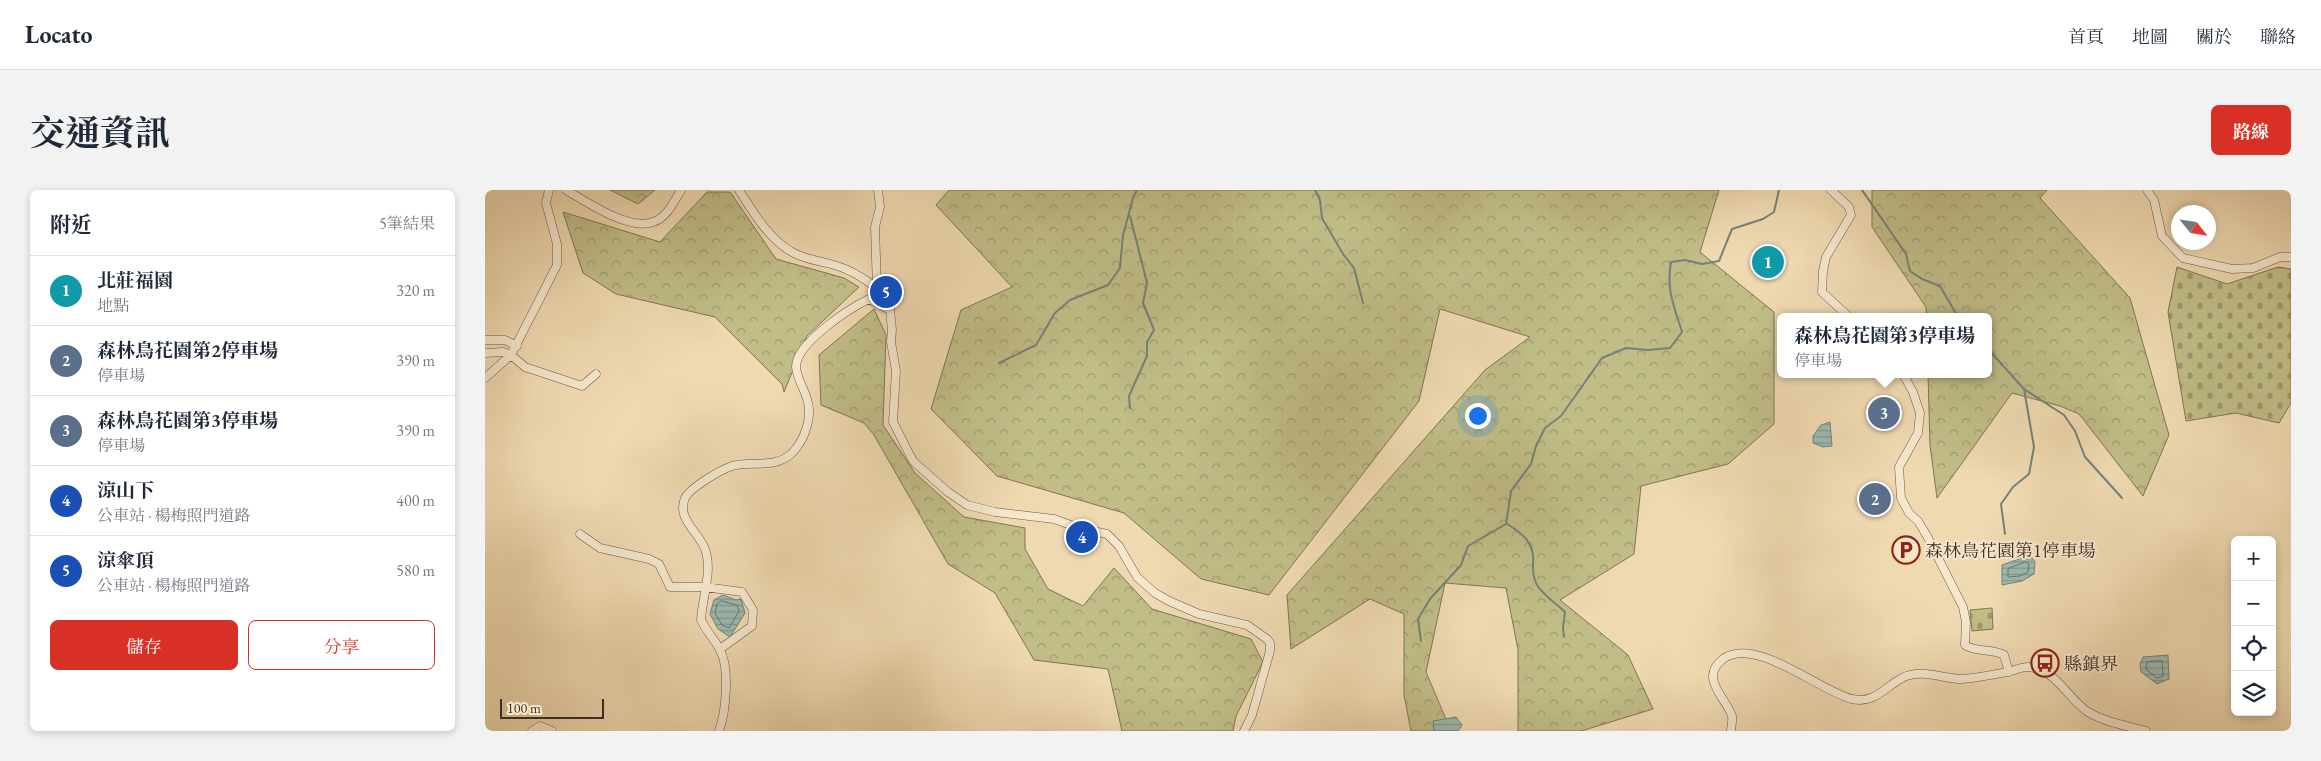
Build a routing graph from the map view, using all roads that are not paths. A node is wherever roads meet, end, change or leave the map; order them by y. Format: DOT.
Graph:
graph roads {
  1 [pos="549,190"];
  2 [pos="566,190"];
  3 [pos="681,190"];
  4 [pos="739,190"];
  5 [pos="878,190"];
  6 [pos="1831,190"];
  7 [pos="2147,190"];
  8 [pos="2291,257"];
  9 [pos="877,288"];
  10 [pos="890,310"];
  11 [pos="1845,313"];
  12 [pos="485,340"];
  13 [pos="517,346"];
  14 [pos="485,353"];
  15 [pos="511,355"];
  16 [pos="596,374"];
  17 [pos="485,378"];
  18 [pos="1905,378"];
  19 [pos="580,534"];
  20 [pos="705,587"];
  21 [pos="720,649"];
  22 [pos="2009,672"];
  23 [pos="532,731"];
  24 [pos="552,731"];
  25 [pos="719,731"];
  26 [pos="1244,731"];
  27 [pos="1731,731"];
  28 [pos="2146,731"];
  1 -- 13 [label="street"];
  2 -- 3 [label="street"];
  4 -- 9 [label="street"];
  5 -- 9 [label="street"];
  6 -- 11 [label="street"];
  7 -- 8 [label="street"];
  9 -- 10 [label="street"];
  10 -- 20 [label="street"];
  10 -- 26 [label="street"];
  12 -- 13 [label="street"];
  13 -- 15 [label="street"];
  14 -- 15 [label="street"];
  15 -- 16 [label="street"];
  15 -- 17 [label="street"];
  18 -- 22 [label="street"];
  19 -- 20 [label="street"];
  20 -- 21 [label="street"];
  20 -- 21 [label="street"];
  21 -- 25 [label="street"];
  22 -- 27 [label="street"];
  22 -- 28 [label="street"];
  23 -- 24 [label="street"];
}
